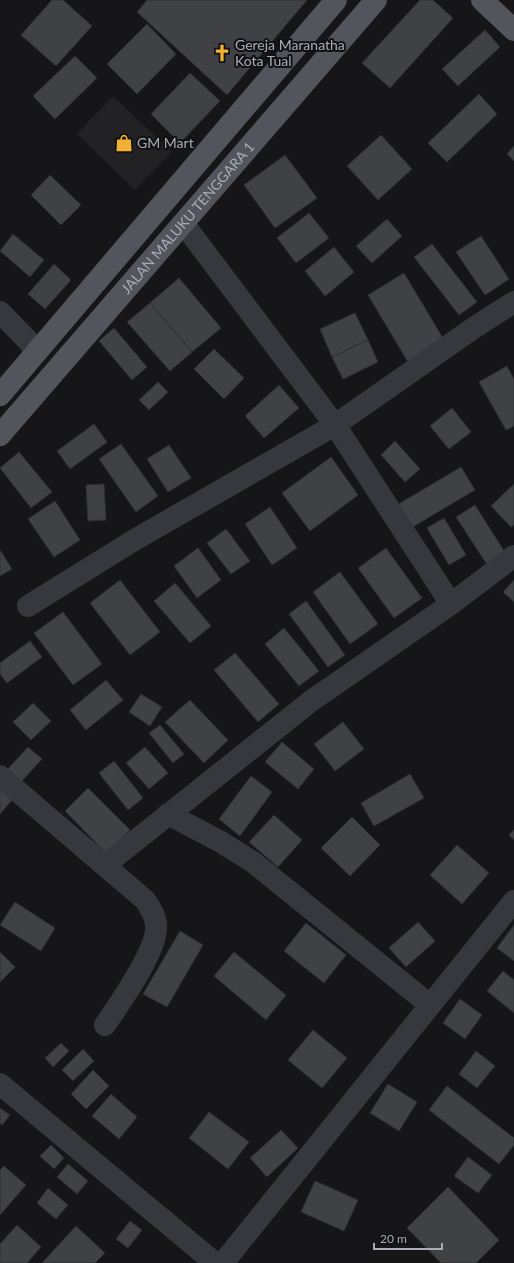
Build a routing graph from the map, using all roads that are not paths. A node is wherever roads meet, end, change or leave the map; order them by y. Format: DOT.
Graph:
graph roads {
  1 [pos="336,0"];
  2 [pos="376,0"];
  3 [pos="482,0"];
  4 [pos="514,30"];
  5 [pos="183,224"];
  6 [pos="514,302"];
  7 [pos="0,312"];
  8 [pos="37,350"];
  9 [pos="0,395"];
  10 [pos="335,425"];
  11 [pos="0,435"];
  12 [pos="514,556"];
  13 [pos="450,604"];
  14 [pos="28,606"];
  15 [pos="0,776"];
  16 [pos="168,814"];
  17 [pos="105,865"];
  18 [pos="514,901"];
  19 [pos="430,1005"];
  20 [pos="105,1025"];
  21 [pos="0,1084"];
  22 [pos="215,1263"];
  23 [pos="224,1263"];
  1 -- 8 [label="main road, JALAN MALUKU TENGGARA 1"];
  2 -- 5 [label="main road, JALAN MALUKU TENGGARA 1"];
  3 -- 4 [label="main road"];
  5 -- 10 [label="street"];
  5 -- 11 [label="main road, JALAN MALUKU TENGGARA 1"];
  6 -- 10 [label="street"];
  7 -- 8 [label="street"];
  8 -- 9 [label="main road, JALAN MALUKU TENGGARA 1"];
  10 -- 13 [label="street"];
  10 -- 14 [label="street"];
  12 -- 13 [label="street"];
  13 -- 16 [label="street"];
  15 -- 17 [label="street"];
  16 -- 17 [label="street"];
  16 -- 19 [label="street"];
  17 -- 20 [label="street"];
  18 -- 19 [label="street"];
  19 -- 23 [label="street"];
  21 -- 22 [label="street"];
}
